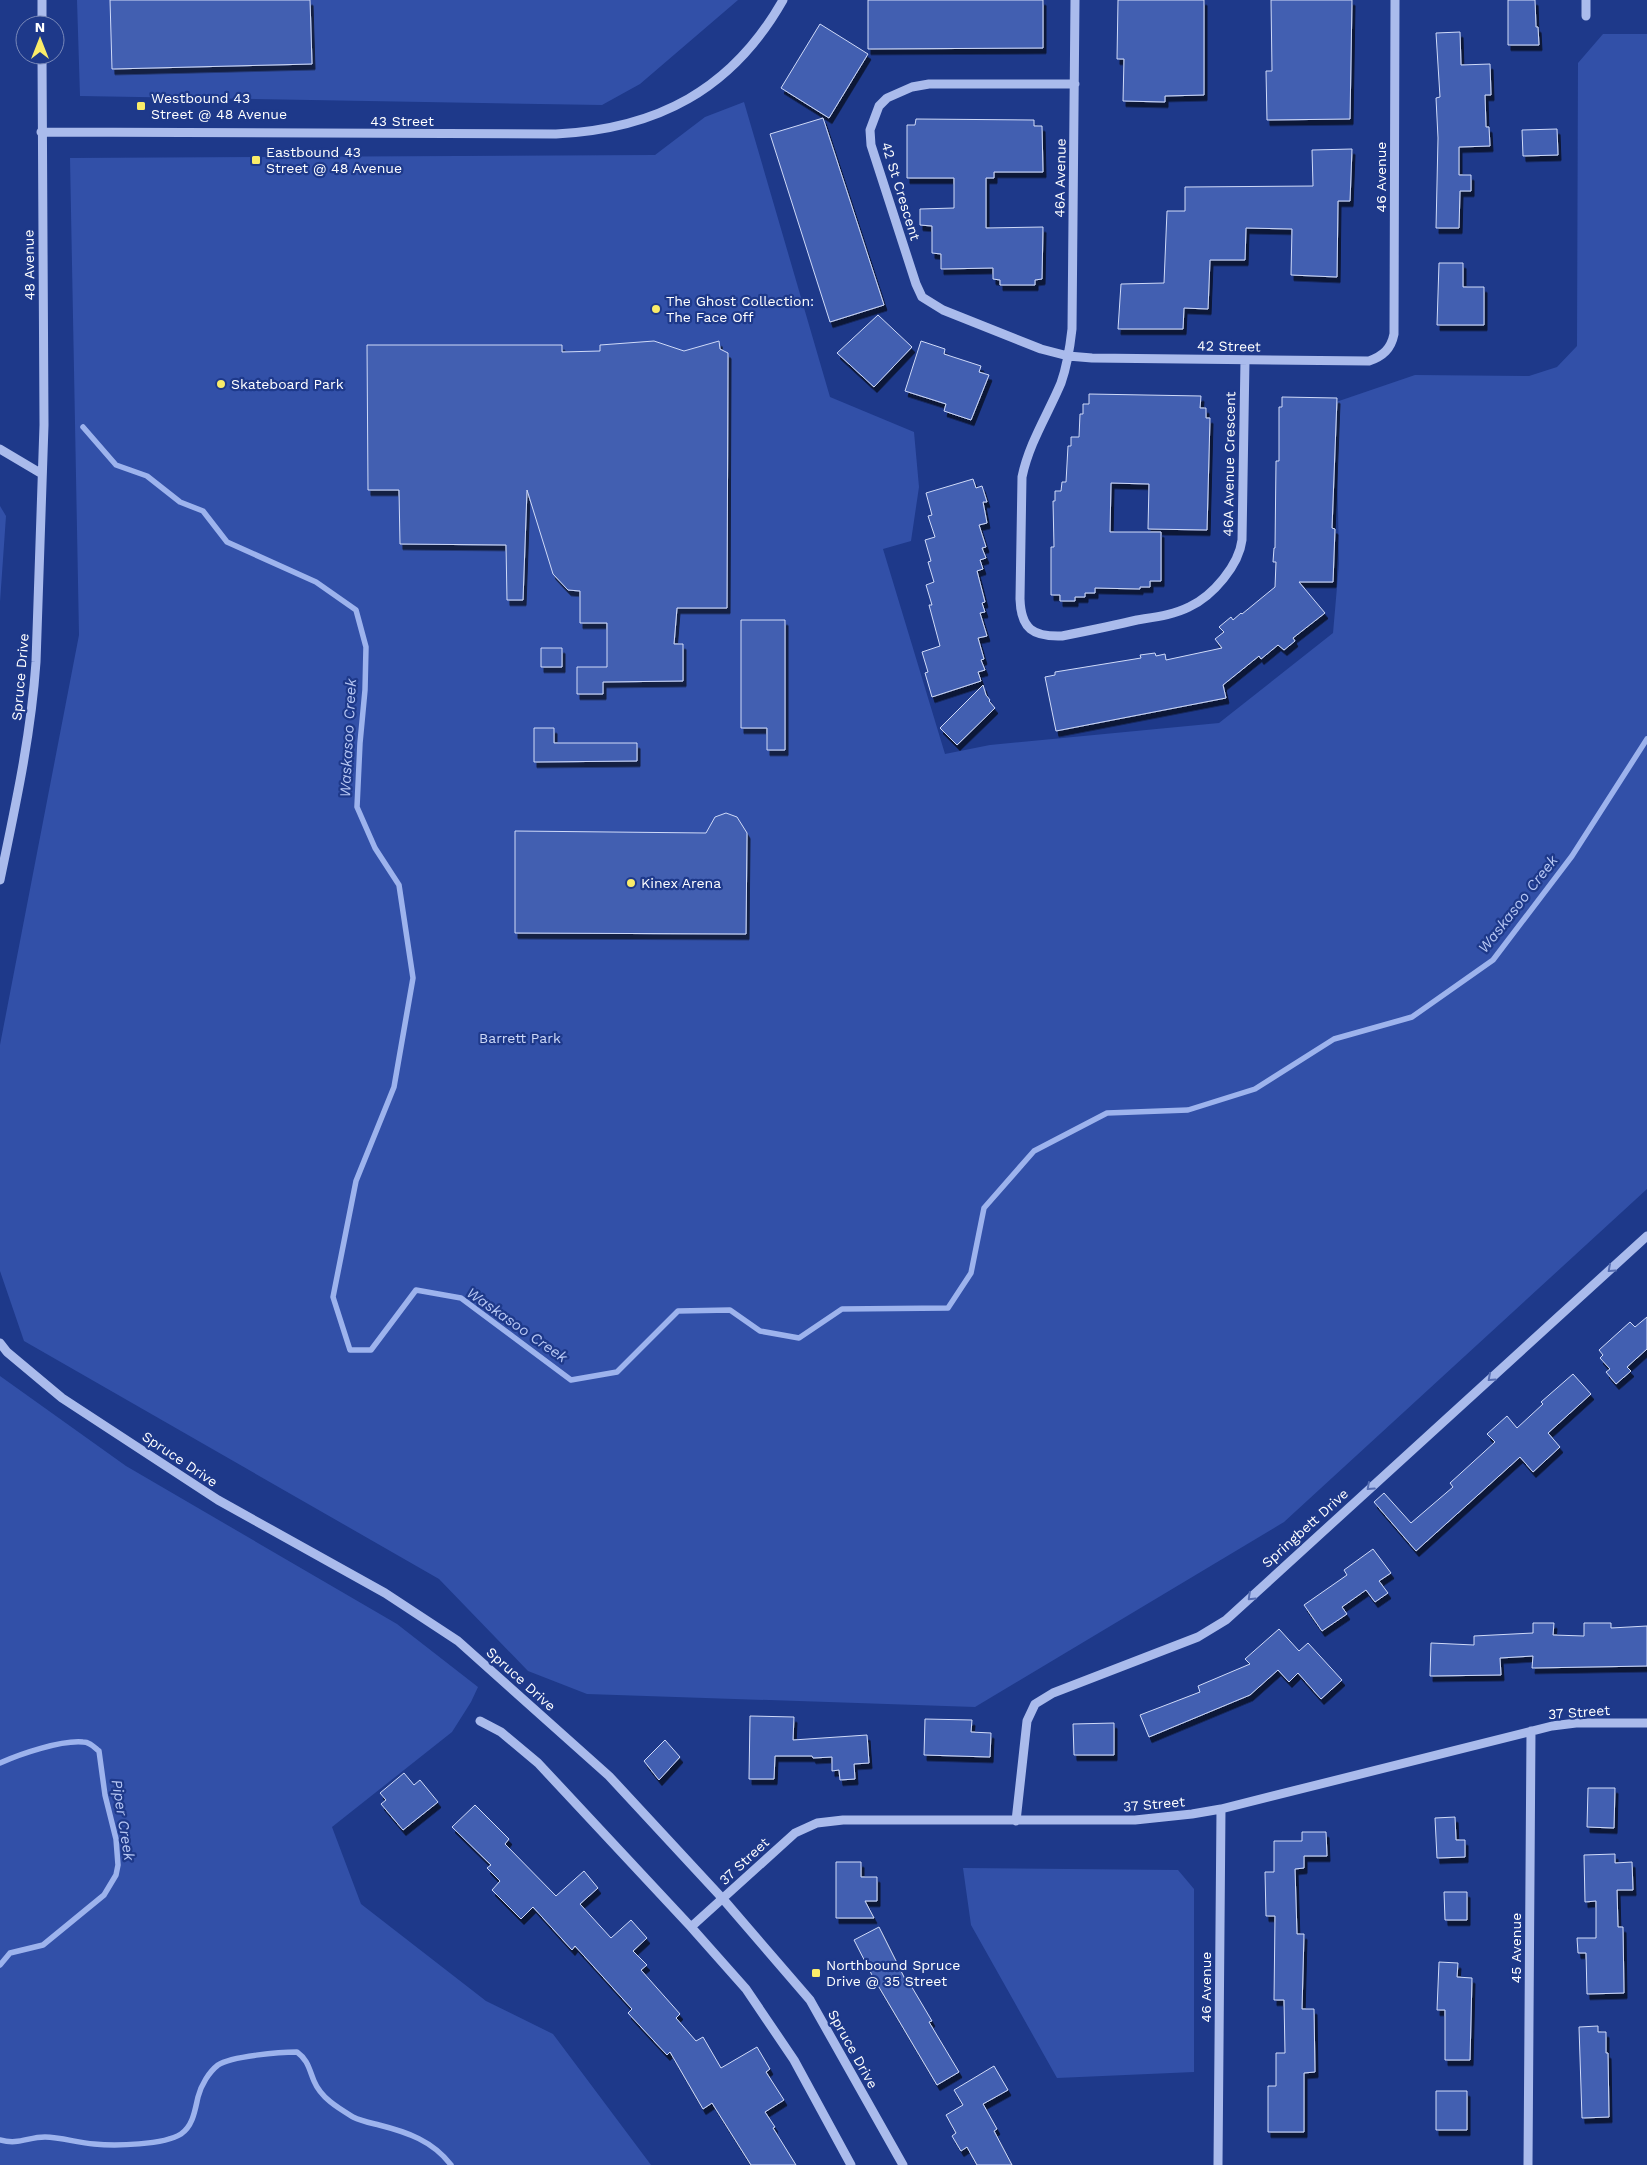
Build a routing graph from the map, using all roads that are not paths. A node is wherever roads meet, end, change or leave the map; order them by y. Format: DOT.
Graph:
graph roads {
  1 [pos="42,0"];
  2 [pos="783,0"];
  3 [pos="1075,0"];
  4 [pos="1395,0"];
  5 [pos="1586,0"];
  6 [pos="42,15"];
  7 [pos="1586,16"];
  8 [pos="42,65"];
  9 [pos="1075,84"];
  10 [pos="42,132"];
  11 [pos="1386,351"];
  12 [pos="1068,356"];
  13 [pos="1245,360"];
  14 [pos="0,450"];
  15 [pos="42,474"];
  16 [pos="0,880"];
  17 [pos="1647,1236"];
  18 [pos="0,1343"];
  19 [pos="480,1721"];
  20 [pos="1647,1723"];
  21 [pos="1531,1731"];
  22 [pos="1221,1809"];
  23 [pos="1016,1821"];
  24 [pos="723,1899"];
  25 [pos="692,1927"];
  26 [pos="851,2165"];
  27 [pos="903,2165"];
  28 [pos="1218,2165"];
  29 [pos="1528,2165"];
  1 -- 6 [label="street"];
  2 -- 10 [label="street, 43 Street"];
  3 -- 9 [label="street, 46A Avenue"];
  4 -- 11 [label="street, 46 Avenue"];
  5 -- 7 [label="street"];
  8 -- 10 [label="street, 48 Avenue"];
  9 -- 12 [label="street, 46A Avenue"];
  9 -- 12 [label="street, 42 St Crescent"];
  10 -- 15 [label="street, 48 Avenue"];
  11 -- 13 [label="street, 42 Street"];
  12 -- 13 [label="street, 42 Street"];
  12 -- 13 [label="street, 46A Avenue Crescent"];
  14 -- 15 [label="street"];
  15 -- 16 [label="street, Spruce Drive"];
  17 -- 23 [label="street, Springbett Drive, one-way"];
  18 -- 24 [label="street, Spruce Drive"];
  19 -- 25 [label="street"];
  20 -- 21 [label="street, 37 Street"];
  21 -- 22 [label="street, 37 Street"];
  21 -- 29 [label="street, 45 Avenue"];
  22 -- 23 [label="street, 37 Street"];
  22 -- 28 [label="street, 46 Avenue"];
  23 -- 24 [label="street, 37 Street"];
  24 -- 25 [label="street, 37 Street"];
  24 -- 27 [label="street, Spruce Drive"];
  25 -- 26 [label="street"];
}
